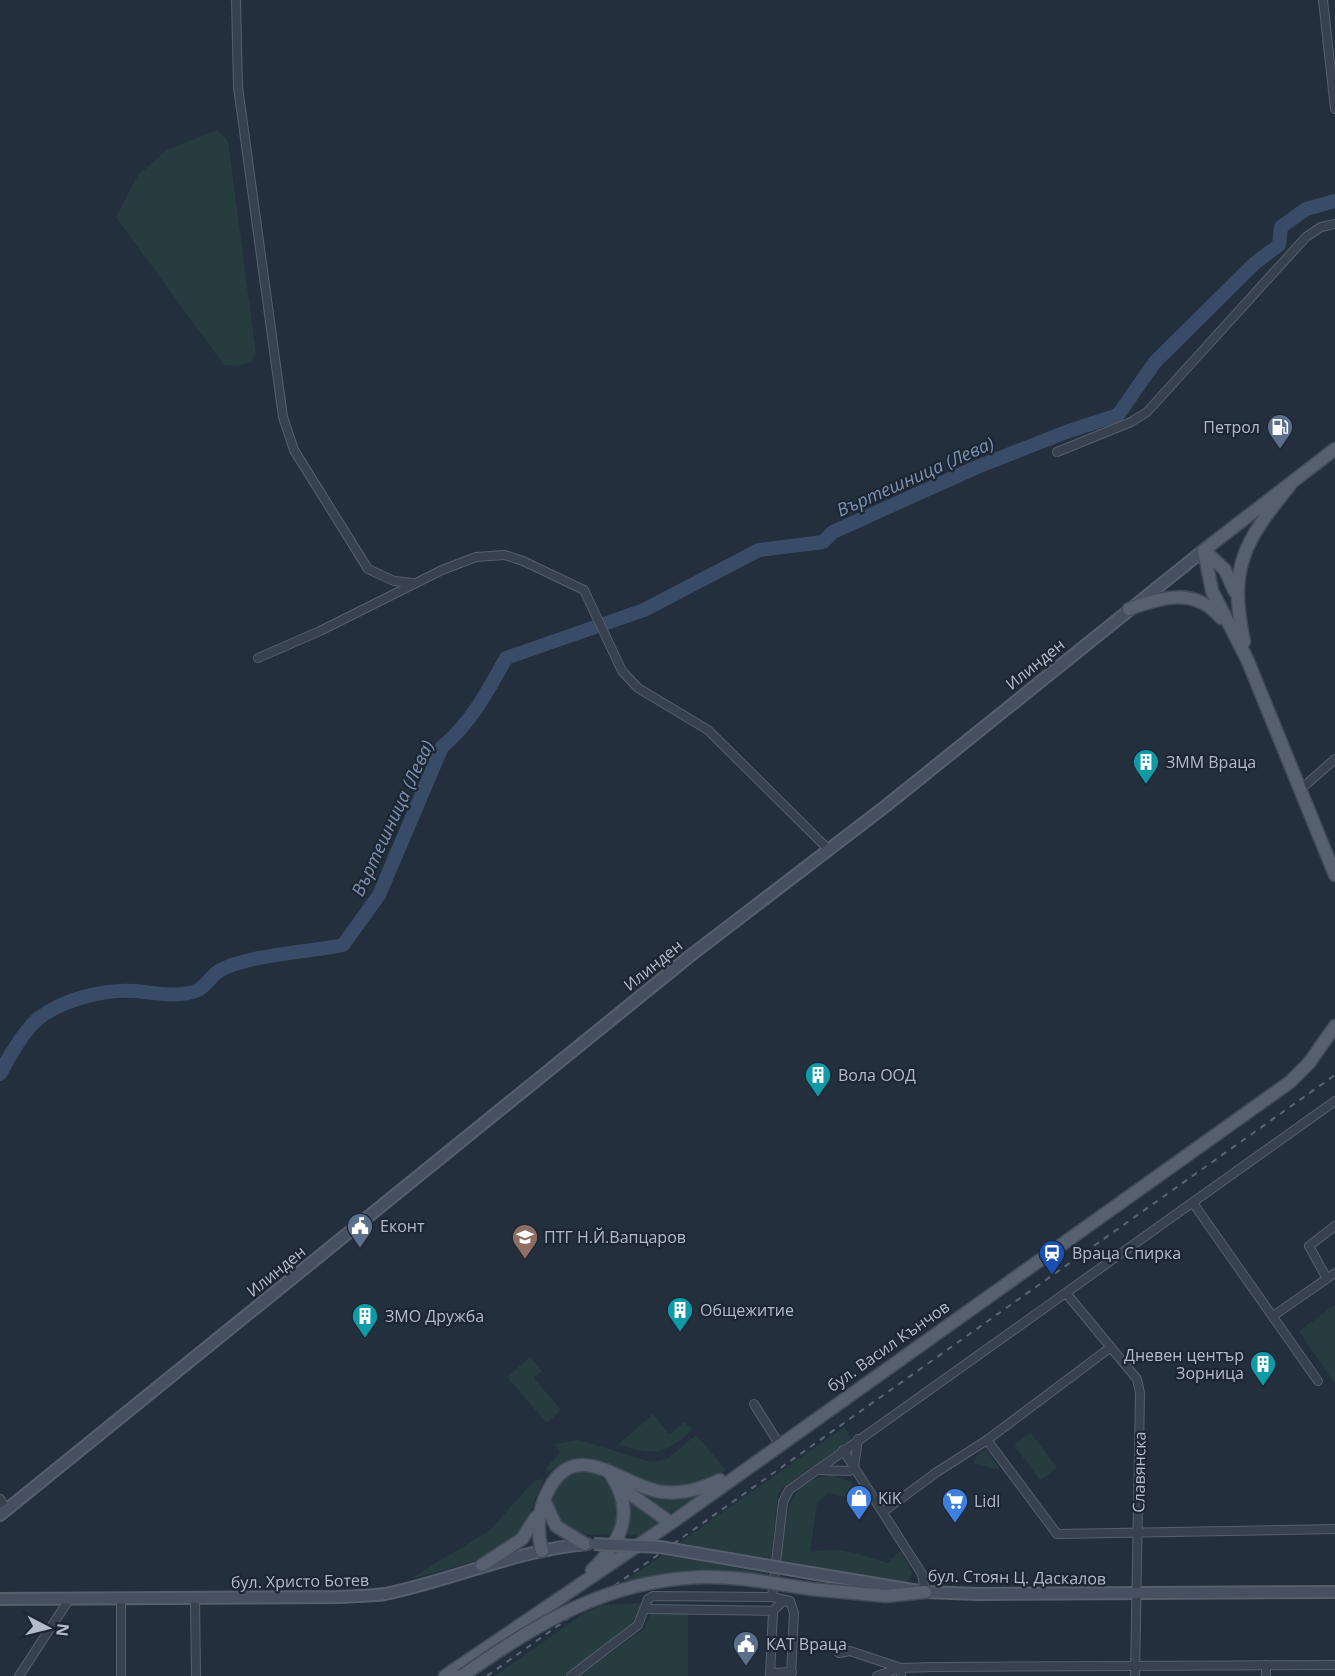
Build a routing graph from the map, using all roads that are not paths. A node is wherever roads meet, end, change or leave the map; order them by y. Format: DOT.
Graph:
graph roads {
  1 [pos="236,0"];
  2 [pos="1323,0"];
  3 [pos="1335,109"];
  4 [pos="1335,224"];
  5 [pos="1335,449"];
  6 [pos="1057,452"];
  7 [pos="1290,485"];
  8 [pos="1204,550"];
  9 [pos="414,584"];
  10 [pos="1237,595"];
  11 [pos="1129,609"];
  12 [pos="1234,633"];
  13 [pos="258,658"];
  14 [pos="1247,659"];
  15 [pos="1335,759"];
  16 [pos="1300,789"];
  17 [pos="828,849"];
  18 [pos="1335,875"];
  19 [pos="1335,1026"];
  20 [pos="1335,1101"];
  21 [pos="1193,1203"];
  22 [pos="1335,1226"];
  23 [pos="1335,1273"];
  24 [pos="1326,1276"];
  25 [pos="1066,1293"];
  26 [pos="1273,1316"];
  27 [pos="1111,1347"];
  28 [pos="1318,1381"];
  29 [pos="754,1404"];
  30 [pos="858,1439"];
  31 [pos="987,1440"];
  32 [pos="779,1444"];
  33 [pos="840,1453"];
  34 [pos="851,1469"];
  35 [pos="743,1470"];
  36 [pos="815,1470"];
  37 [pos="609,1472"];
  38 [pos="619,1486"];
  39 [pos="0,1499"];
  40 [pos="544,1500"];
  41 [pos="884,1511"];
  42 [pos="3,1513"];
  43 [pos="672,1523"];
  44 [pos="1335,1529"];
  45 [pos="1139,1533"];
  46 [pos="589,1544"];
  47 [pos="542,1551"];
  48 [pos="482,1565"];
  49 [pos="925,1592"];
  50 [pos="1335,1592"];
  51 [pos="565,1593"];
  52 [pos="1137,1593"];
  53 [pos="771,1597"];
  54 [pos="70,1598"];
  55 [pos="121,1598"];
  56 [pos="195,1598"];
  57 [pos="0,1599"];
  58 [pos="790,1601"];
  59 [pos="646,1610"];
  60 [pos="773,1611"];
  61 [pos="838,1653"];
  62 [pos="1266,1665"];
  63 [pos="1335,1665"];
  64 [pos="1136,1666"];
  65 [pos="901,1672"];
  66 [pos="792,1674"];
  67 [pos="770,1675"];
  68 [pos="19,1676"];
  69 [pos="121,1676"];
  70 [pos="196,1676"];
  71 [pos="445,1676"];
  72 [pos="462,1676"];
  73 [pos="571,1676"];
  74 [pos="876,1676"];
  75 [pos="1135,1676"];
  76 [pos="1266,1676"];
  1 -- 9 [label="street"];
  2 -- 3 [label="street"];
  4 -- 6 [label="street"];
  5 -- 7 [label="main road, Илинден"];
  7 -- 8 [label="main road, Илинден"];
  7 -- 10 [label="main road"];
  8 -- 10 [label="main road"];
  8 -- 11 [label="street, Илинден"];
  8 -- 12 [label="main road"];
  9 -- 13 [label="street"];
  9 -- 17 [label="street"];
  10 -- 14 [label="main road"];
  11 -- 12 [label="main road"];
  11 -- 17 [label="street, Илинден"];
  12 -- 14 [label="main road"];
  14 -- 16 [label="main road"];
  15 -- 16 [label="street"];
  16 -- 18 [label="main road"];
  17 -- 42 [label="street, Илинден"];
  19 -- 32 [label="main road, бул. Васил Кънчов"];
  20 -- 21 [label="street"];
  21 -- 25 [label="street"];
  21 -- 26 [label="street"];
  22 -- 24 [label="street"];
  23 -- 24 [label="street"];
  24 -- 26 [label="street"];
  25 -- 27 [label="street, Славянска"];
  25 -- 30 [label="street"];
  26 -- 28 [label="street"];
  27 -- 31 [label="street"];
  27 -- 45 [label="street, Славянска"];
  29 -- 32 [label="street"];
  30 -- 33 [label="street"];
  30 -- 34 [label="street"];
  31 -- 41 [label="street"];
  31 -- 45 [label="street"];
  32 -- 35 [label="main road, бул. Васил Кънчов"];
  33 -- 34 [label="street"];
  33 -- 36 [label="street"];
  34 -- 36 [label="street"];
  34 -- 41 [label="street"];
  35 -- 37 [label="main road"];
  35 -- 43 [label="main road, бул. Васил Кънчов"];
  36 -- 53 [label="street"];
  37 -- 38 [label="main road"];
  37 -- 40 [label="main road"];
  38 -- 43 [label="main road"];
  38 -- 51 [label="main road"];
  39 -- 42 [label="street"];
  40 -- 46 [label="main road"];
  40 -- 47 [label="main road"];
  40 -- 48 [label="main road"];
  41 -- 49 [label="street"];
  43 -- 51 [label="main road, бул. Васил Кънчов"];
  44 -- 45 [label="street"];
  45 -- 52 [label="street, Славянска"];
  46 -- 47 [label="street, бул. Христо Ботев"];
  46 -- 49 [label="street, бул. Стоян Ц. Даскалов, bridge"];
  47 -- 48 [label="street, бул. Христо Ботев"];
  48 -- 56 [label="street, бул. Христо Ботев"];
  49 -- 52 [label="street, бул. Стоян Ц. Даскалов"];
  49 -- 72 [label="main road, bridge"];
  50 -- 52 [label="street, бул. Стоян Ц. Даскалов"];
  51 -- 71 [label="main road, бул. Васил Кънчов"];
  52 -- 64 [label="street, Славянска"];
  53 -- 58 [label="street"];
  53 -- 59 [label="street"];
  54 -- 55 [label="street, бул. Христо Ботев"];
  54 -- 57 [label="street, бул. Христо Ботев"];
  54 -- 68 [label="street"];
  55 -- 56 [label="street, бул. Христо Ботев"];
  55 -- 69 [label="street"];
  56 -- 70 [label="street"];
  58 -- 60 [label="street"];
  58 -- 66 [label="street"];
  59 -- 60 [label="street"];
  59 -- 73 [label="street"];
  60 -- 67 [label="street"];
  61 -- 65 [label="street"];
  62 -- 63 [label="street"];
  62 -- 64 [label="street"];
  62 -- 76 [label="street"];
  64 -- 65 [label="street"];
  64 -- 75 [label="street, Славянска"];
  65 -- 74 [label="street"];
  66 -- 67 [label="street"];
}
